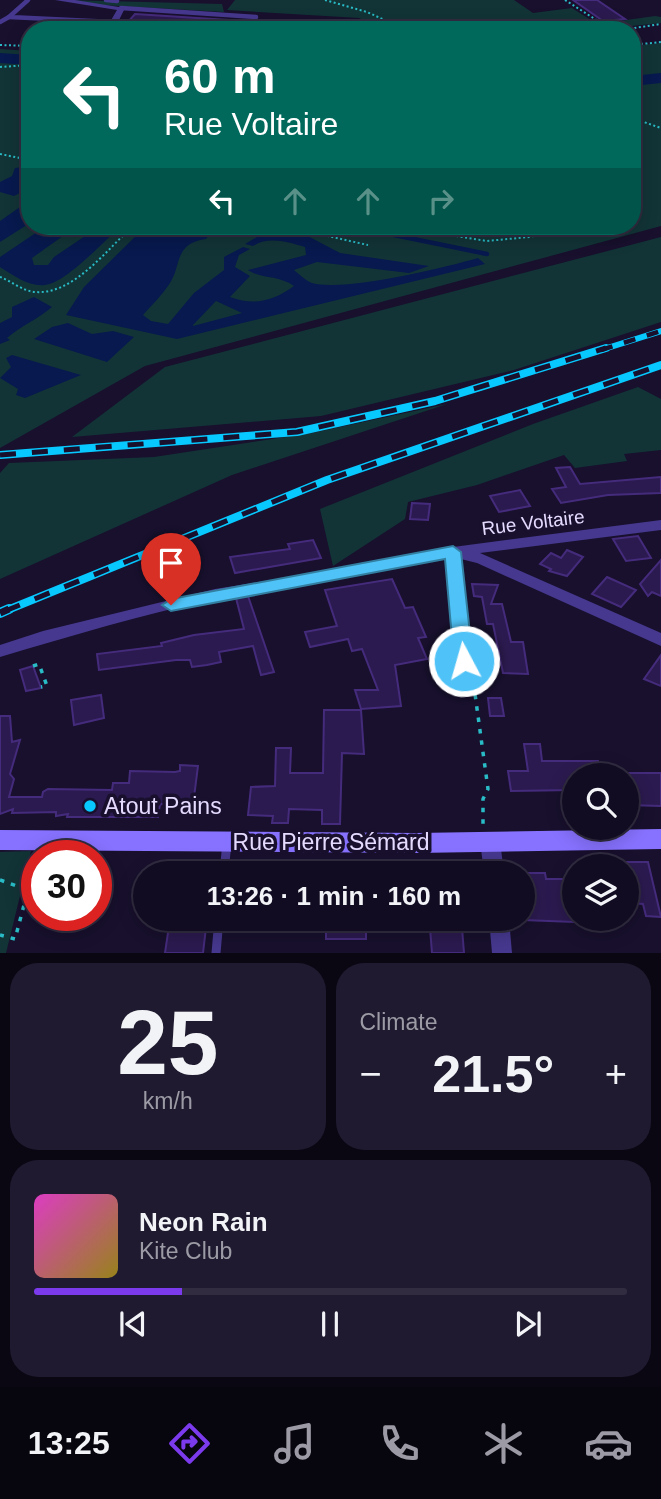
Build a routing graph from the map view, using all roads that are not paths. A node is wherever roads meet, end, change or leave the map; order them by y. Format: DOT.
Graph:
graph roads {
  1 [pos="28,0"];
  2 [pos="59,0"];
  3 [pos="106,0"];
  4 [pos="119,5"];
  5 [pos="9,17"];
  6 [pos="56,21"];
  7 [pos="254,21"];
  8 [pos="0,22"];
  9 [pos="661,525"];
  10 [pos="453,552"];
  11 [pos="661,640"];
  12 [pos="0,651"];
  13 [pos="464,661"];
  14 [pos="661,839"];
  15 [pos="0,840"];
  16 [pos="490,841"];
  17 [pos="227,842"];
  18 [pos="225,861"];
  19 [pos="492,861"];
  20 [pos="218,931"];
  21 [pos="500,931"];
  22 [pos="216,953"];
  23 [pos="502,953"];
  1 -- 5 [label="lane"];
  2 -- 4 [label="street"];
  3 -- 4 [label="lane"];
  4 -- 7 [label="lane"];
  5 -- 6 [label="lane"];
  5 -- 8 [label="lane"];
  9 -- 10 [label="street, Rue Voltaire"];
  10 -- 11 [label="street"];
  10 -- 12 [label="street, Rue Voltaire"];
  10 -- 13 [label="street"];
  14 -- 16 [label="main road, Rue Pierre Sémard"];
  15 -- 17 [label="main road, Rue Pierre Sémard"];
  16 -- 17 [label="main road, Rue Pierre Sémard"];
  16 -- 19 [label="street"];
  17 -- 18 [label="lane"];
  20 -- 22 [label="lane"];
  21 -- 23 [label="street"];
}
